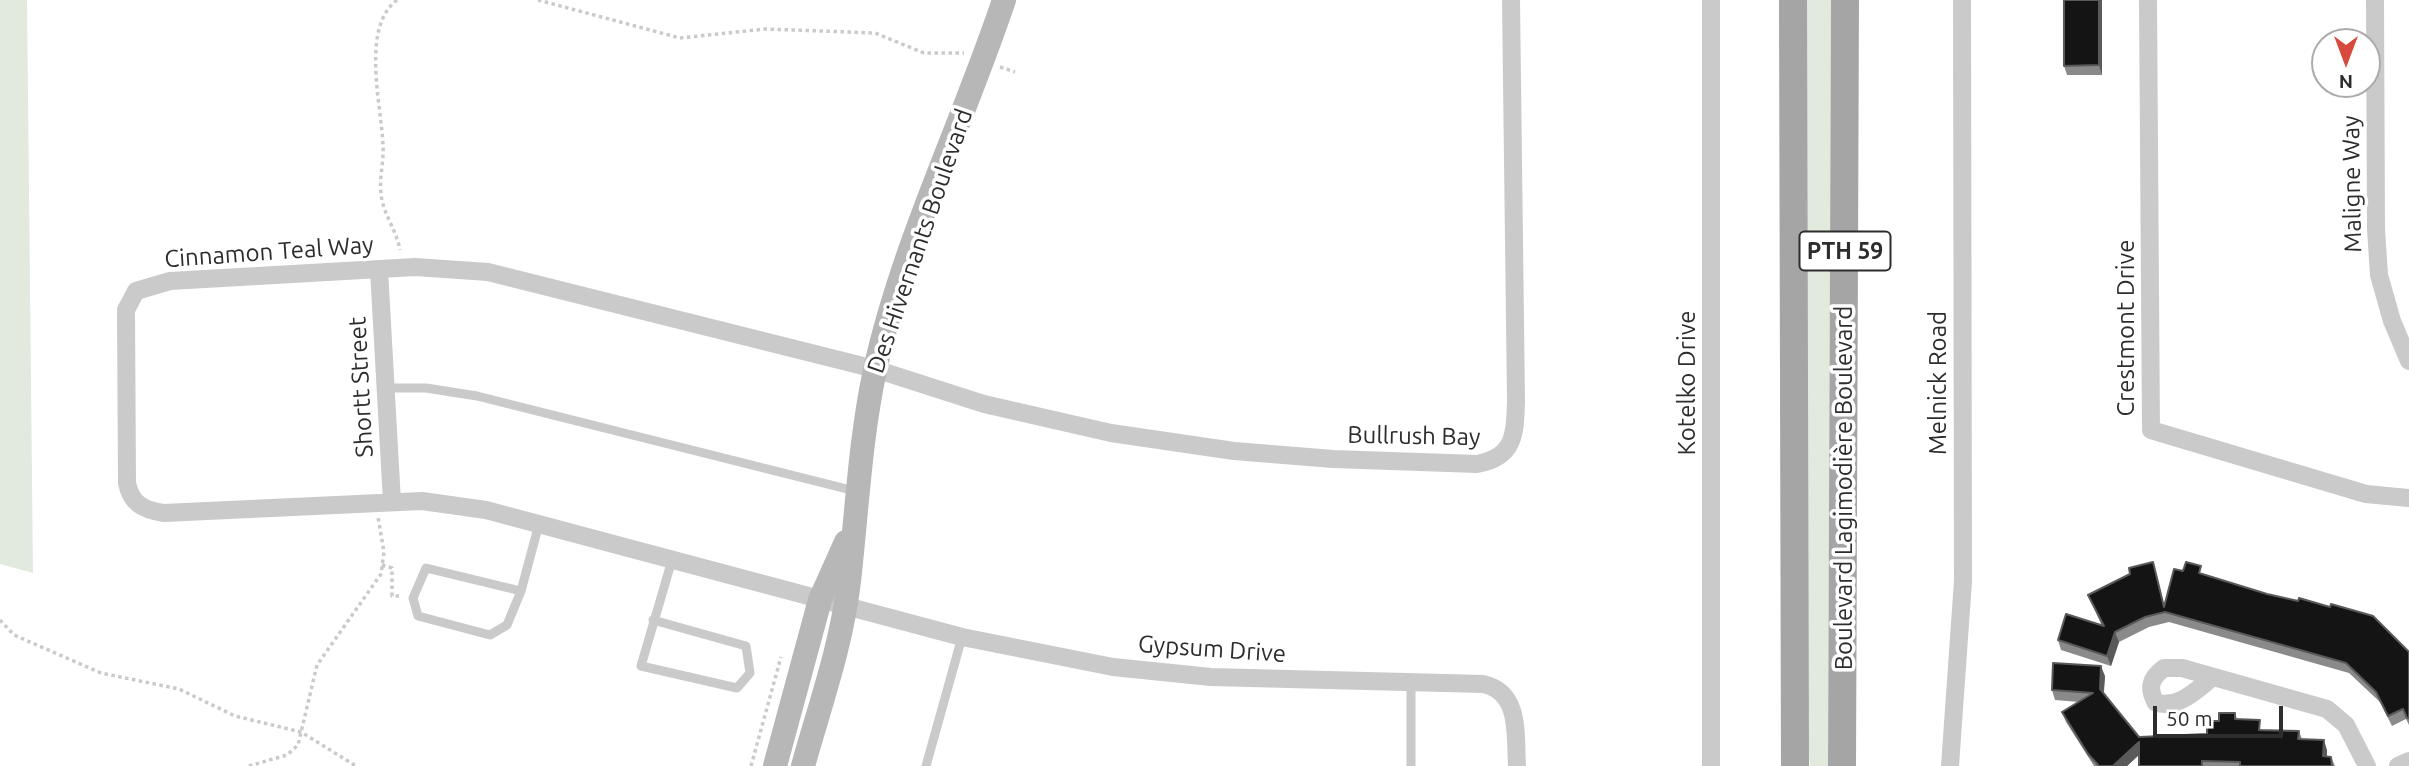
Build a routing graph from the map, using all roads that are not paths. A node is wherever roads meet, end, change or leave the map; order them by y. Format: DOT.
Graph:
graph roads {
  1 [pos="1004,0"];
  2 [pos="1511,0"];
  3 [pos="1711,0"];
  4 [pos="1793,0"];
  5 [pos="1845,0"];
  6 [pos="1962,0"];
  7 [pos="2148,0"];
  8 [pos="2375,0"];
  9 [pos="379,270"];
  10 [pos="2409,361"];
  11 [pos="875,369"];
  12 [pos="385,388"];
  13 [pos="857,491"];
  14 [pos="2409,498"];
  15 [pos="383,502"];
  16 [pos="539,524"];
  17 [pos="852,528"];
  18 [pos="672,560"];
  19 [pos="521,592"];
  20 [pos="820,600"];
  21 [pos="844,606"];
  22 [pos="653,620"];
  23 [pos="962,637"];
  24 [pos="2213,677"];
  25 [pos="1411,682"];
  26 [pos="2409,761"];
  27 [pos="775,766"];
  28 [pos="803,766"];
  29 [pos="926,766"];
  30 [pos="1411,766"];
  31 [pos="1517,766"];
  32 [pos="1711,766"];
  33 [pos="1795,766"];
  34 [pos="1842,766"];
  35 [pos="1950,766"];
  36 [pos="2367,766"];
  37 [pos="2398,766"];
  1 -- 11 [label="street, Des Hivernants Boulevard"];
  2 -- 11 [label="street, Bullrush Bay"];
  3 -- 32 [label="street, Kotelko Drive"];
  4 -- 33 [label="main road, Boulevard Lagimodière Boulevard / PTH 59"];
  5 -- 34 [label="main road, Boulevard Lagimodière Boulevard / PTH 59"];
  6 -- 35 [label="street, Melnick Road"];
  7 -- 14 [label="street, Crestmont Drive"];
  8 -- 10 [label="street, Maligne Way"];
  9 -- 11 [label="street, Cinnamon Teal Way"];
  9 -- 12 [label="street, Shortt Street"];
  9 -- 15 [label="street, Cinnamon Teal Way"];
  11 -- 13 [label="street, Des Hivernants Boulevard"];
  12 -- 13 [label="lane"];
  12 -- 15 [label="street, Shortt Street"];
  13 -- 17 [label="street, Des Hivernants Boulevard"];
  15 -- 16 [label="street, Cinnamon Teal Way"];
  16 -- 18 [label="street, Cinnamon Teal Way"];
  16 -- 19 [label="lane"];
  17 -- 20 [label="street, Des Hivernants Boulevard"];
  17 -- 21 [label="street, Des Hivernants Boulevard"];
  18 -- 20 [label="street, Cinnamon Teal Way"];
  18 -- 22 [label="lane"];
  19 -- 19 [label="lane"];
  20 -- 21 [label="street, Cinnamon Teal Way"];
  20 -- 27 [label="street, Des Hivernants Boulevard"];
  21 -- 23 [label="street, Gypsum Drive"];
  21 -- 28 [label="street, Des Hivernants Boulevard"];
  22 -- 22 [label="lane"];
  23 -- 25 [label="street, Gypsum Drive"];
  23 -- 29 [label="lane"];
  24 -- 36 [label="street"];
  25 -- 30 [label="lane"];
  25 -- 31 [label="street, Gypsum Drive"];
  26 -- 37 [label="street"];
}
